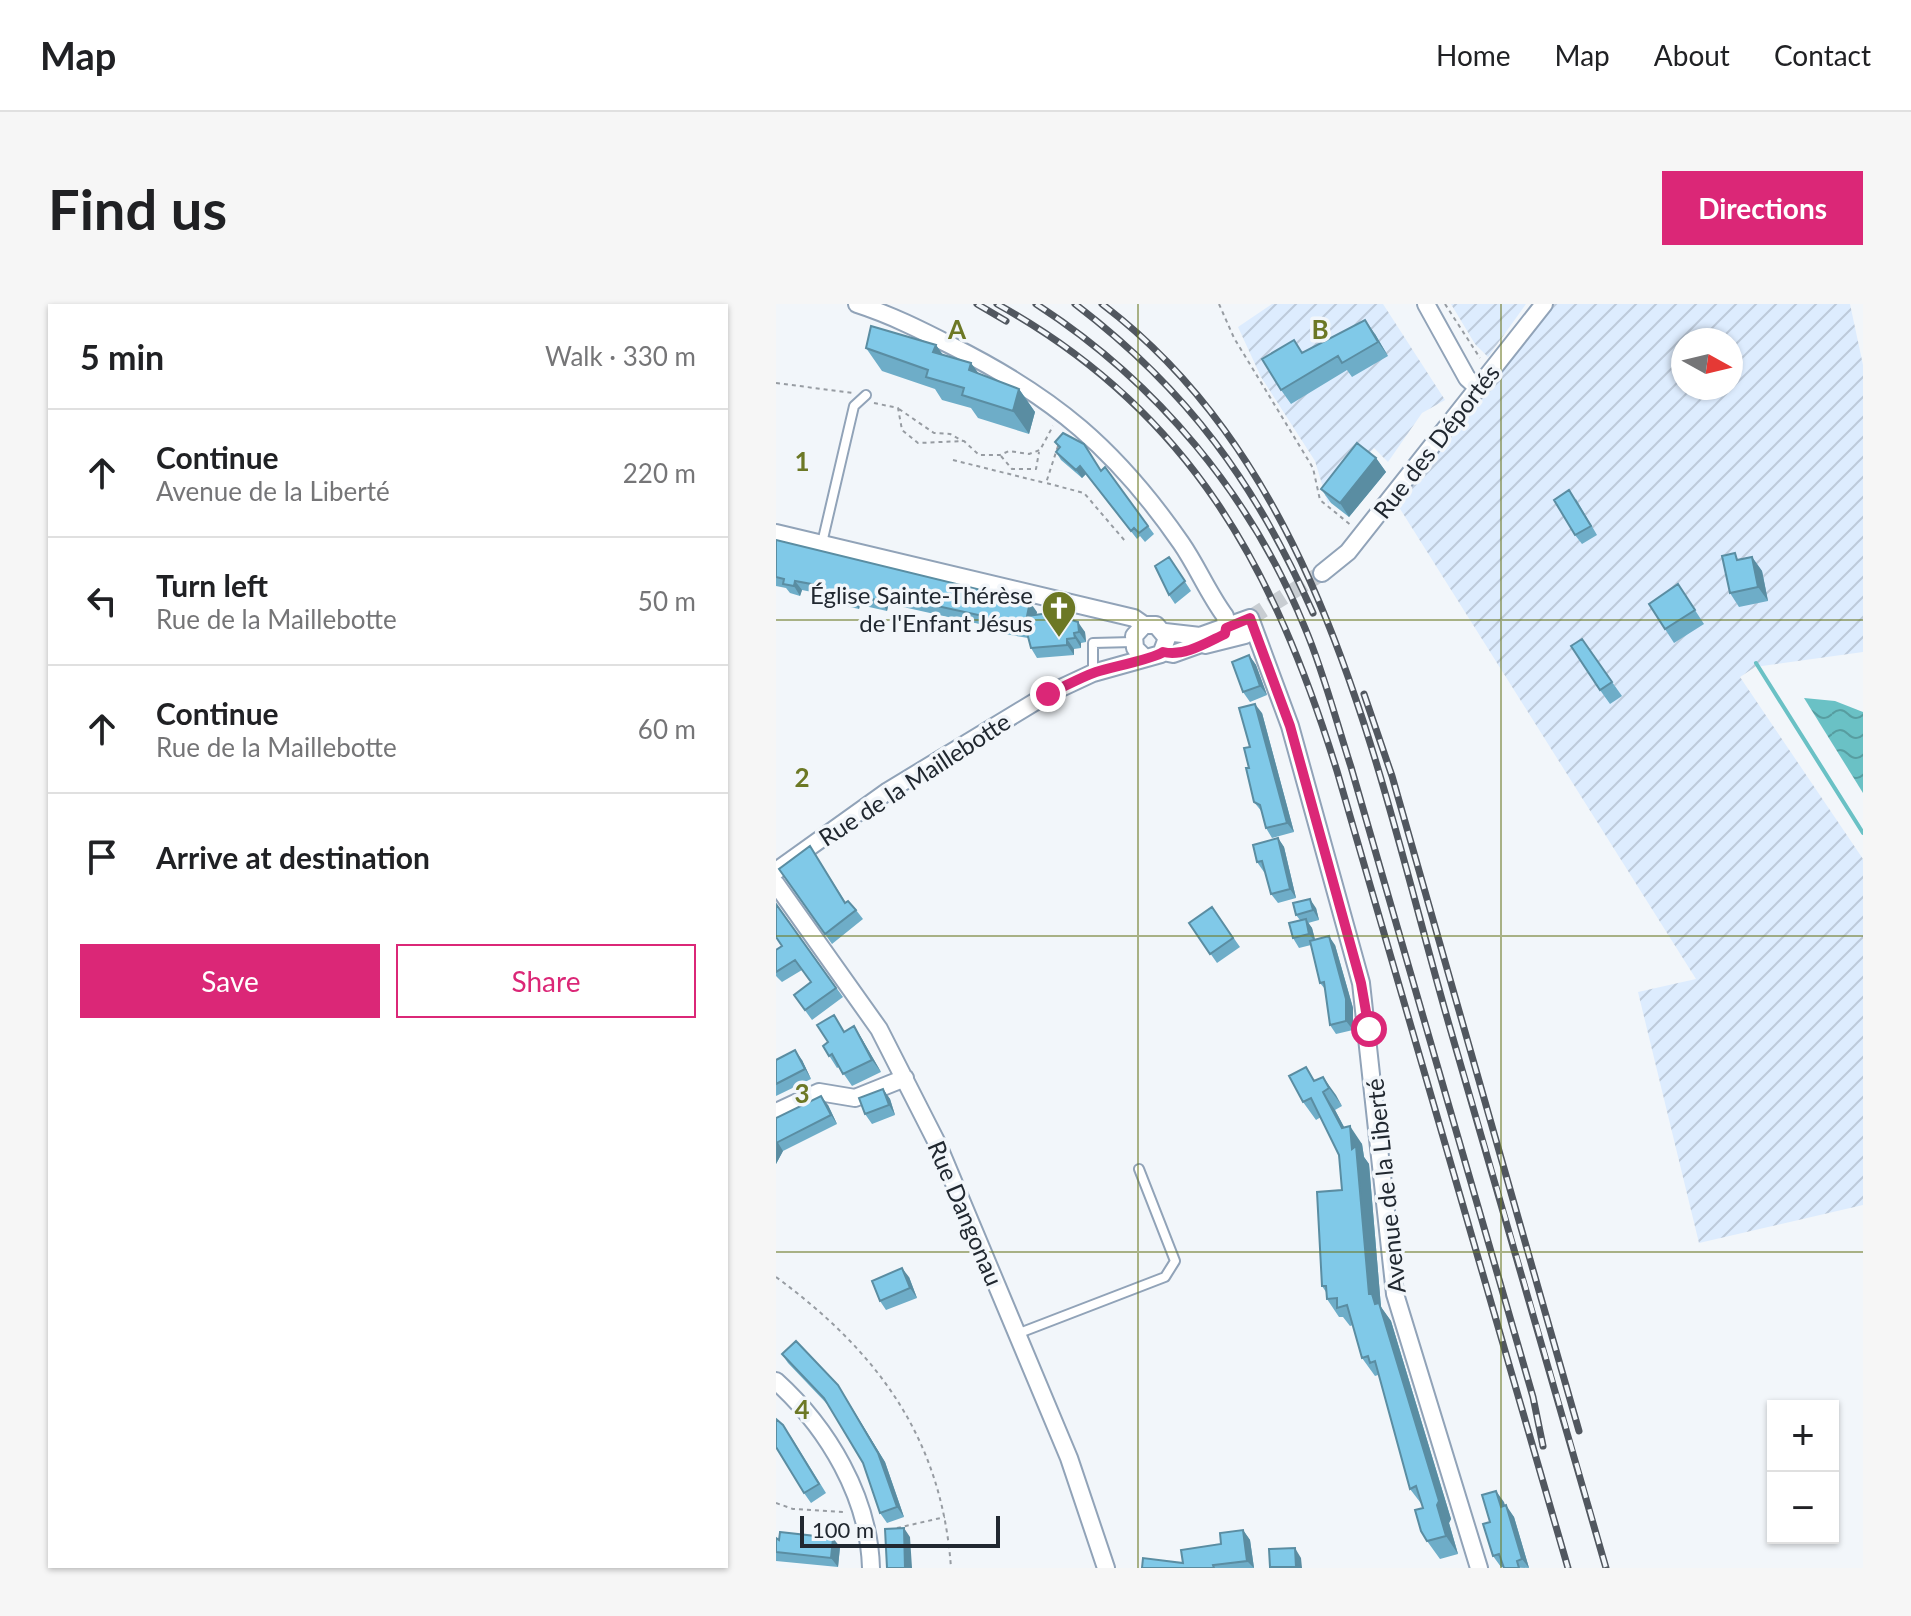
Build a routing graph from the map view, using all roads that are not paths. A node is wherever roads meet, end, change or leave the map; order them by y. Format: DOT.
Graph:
graph roads {
  1 [pos="857,304"];
  2 [pos="1426,304"];
  3 [pos="1544,304"];
  4 [pos="1478,388"];
  5 [pos="866,395"];
  6 [pos="776,533"];
  7 [pos="822,544"];
  8 [pos="1322,573"];
  9 [pos="1250,618"];
  10 [pos="1144,625"];
  11 [pos="1226,628"];
  12 [pos="1165,632"];
  13 [pos="1133,642"];
  14 [pos="1195,648"];
  15 [pos="1163,652"];
  16 [pos="1144,657"];
  17 [pos="1093,673"];
  18 [pos="776,871"];
  19 [pos="776,884"];
  20 [pos="905,1078"];
  21 [pos="776,1112"];
  22 [pos="1139,1169"];
  23 [pos="1017,1334"];
  24 [pos="776,1381"];
  25 [pos="871,1568"];
  26 [pos="1106,1568"];
  27 [pos="1479,1568"];
  1 -- 11 [label="street"];
  2 -- 4 [label="street"];
  3 -- 4 [label="street, Rue des Déportés"];
  4 -- 8 [label="street, Rue des Déportés"];
  5 -- 7 [label="lane"];
  6 -- 7 [label="street"];
  7 -- 10 [label="street"];
  9 -- 11 [label="street"];
  9 -- 14 [label="street"];
  9 -- 27 [label="street, Avenue de la Liberté"];
  10 -- 12 [label="street"];
  10 -- 13 [label="street"];
  11 -- 12 [label="street"];
  11 -- 14 [label="street"];
  12 -- 15 [label="street"];
  13 -- 16 [label="street"];
  13 -- 17 [label="lane"];
  14 -- 15 [label="street"];
  15 -- 16 [label="street"];
  16 -- 17 [label="street, Rue de la Maillebotte"];
  17 -- 18 [label="street, Rue de la Maillebotte"];
  19 -- 20 [label="street, Rue Dangonau"];
  20 -- 21 [label="street"];
  20 -- 23 [label="street, Rue Dangonau"];
  22 -- 23 [label="lane"];
  23 -- 26 [label="street, Rue Dangonau"];
  24 -- 25 [label="street"];
}
